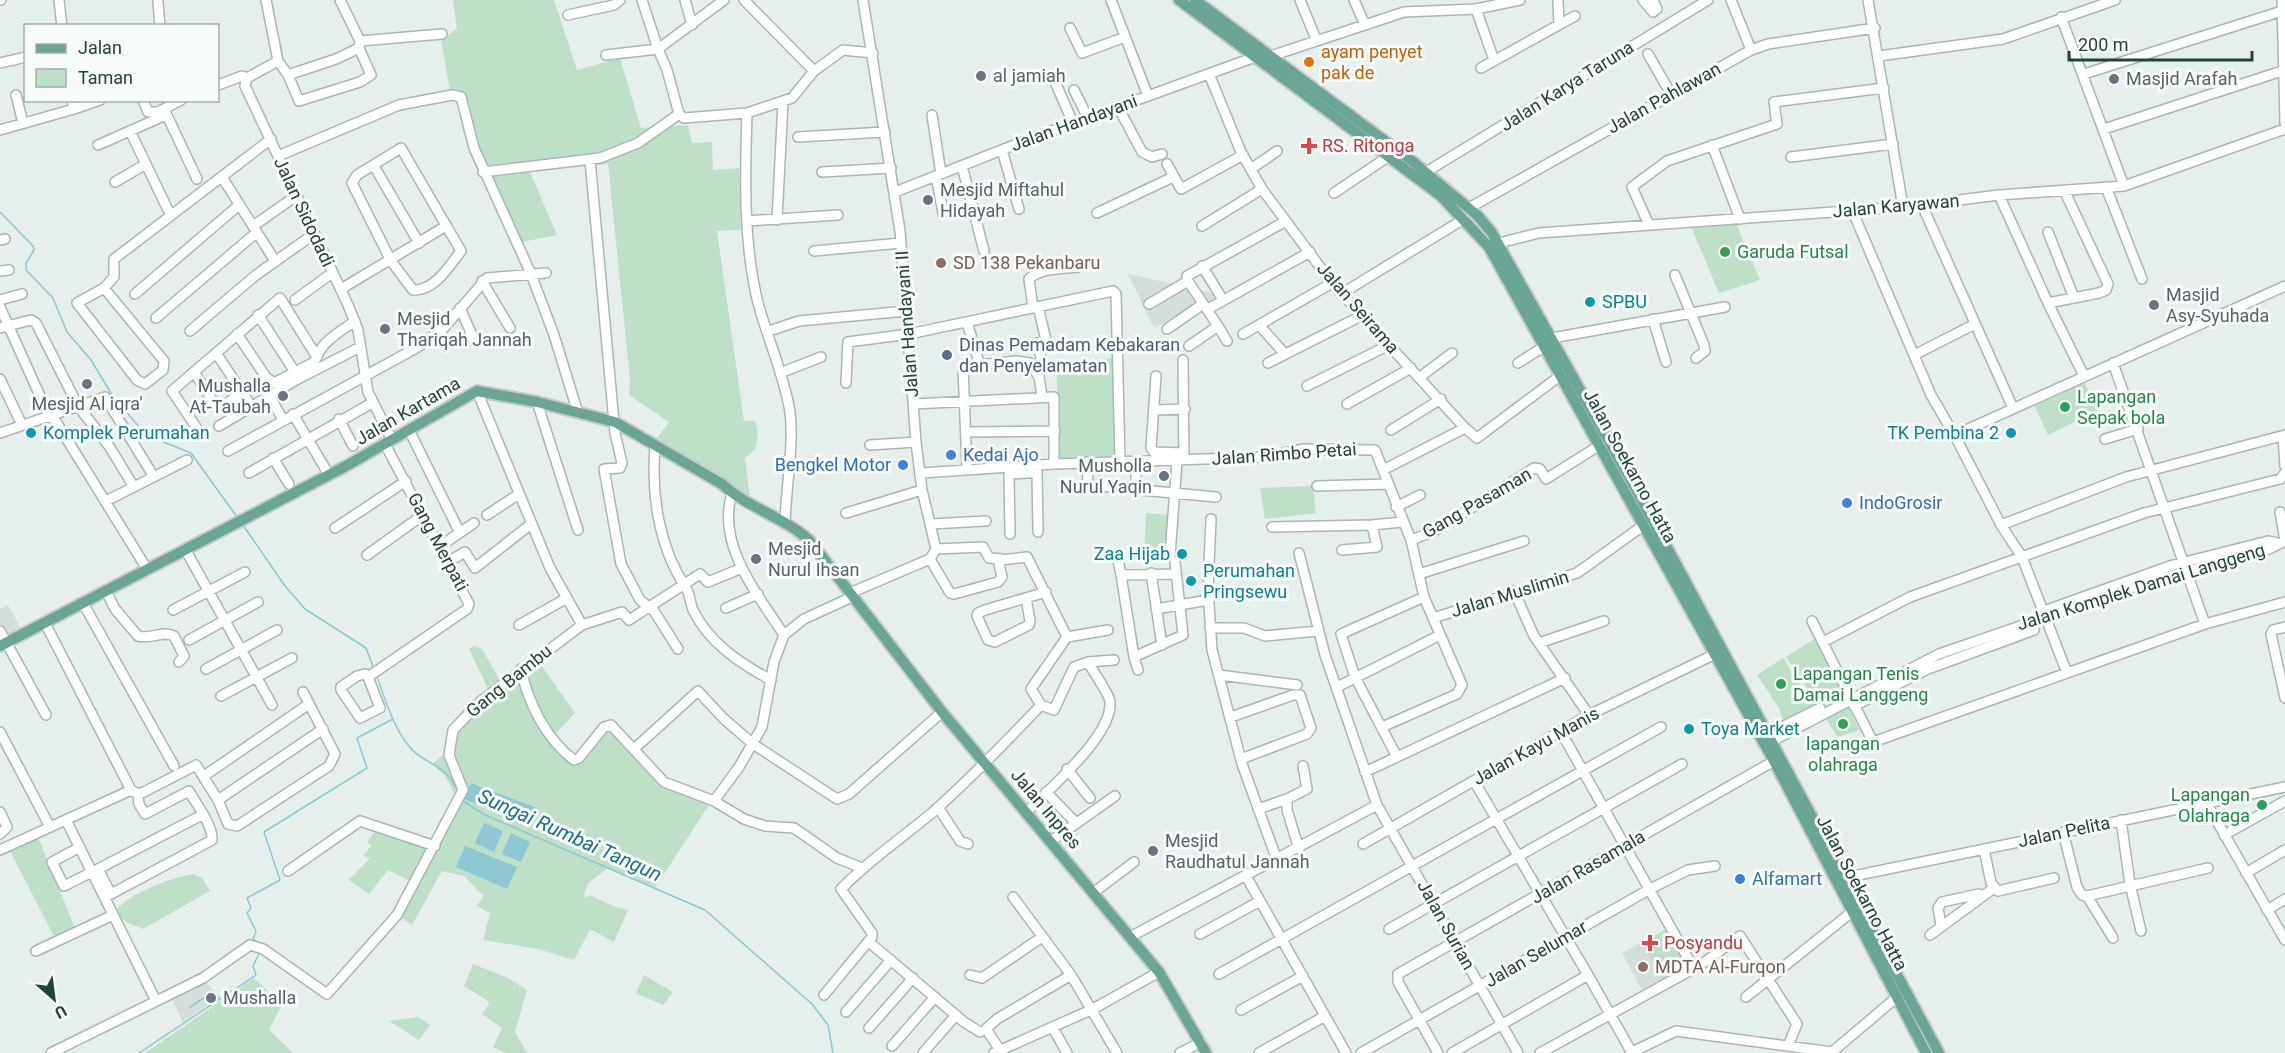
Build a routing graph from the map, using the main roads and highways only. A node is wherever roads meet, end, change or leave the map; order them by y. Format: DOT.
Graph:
graph roads {
  1 [pos="1179,0"];
  2 [pos="1195,0"];
  3 [pos="1386,150"];
  4 [pos="1466,214"];
  5 [pos="1549,342"];
  6 [pos="1629,488"];
  7 [pos="851,595"];
  8 [pos="3,644"];
  9 [pos="1922,1034"];
  10 [pos="1206,1053"];
  11 [pos="1926,1053"];
  12 [pos="1939,1053"];
  1 -- 3 [label="main road, Jalan Soekarno Hatta"];
  2 -- 3 [label="main road, Jalan Soekarno Hatta"];
  3 -- 4 [label="main road, Jalan Soekarno Hatta"];
  3 -- 4 [label="main road, Jalan Soekarno Hatta"];
  4 -- 5 [label="main road, Jalan Soekarno Hatta"];
  4 -- 5 [label="main road, Jalan Soekarno Hatta"];
  5 -- 6 [label="main road, Jalan Soekarno Hatta"];
  5 -- 6 [label="main road, Jalan Soekarno Hatta"];
  6 -- 9 [label="main road, Jalan Soekarno Hatta"];
  6 -- 9 [label="main road, Jalan Soekarno Hatta"];
  7 -- 8 [label="main road, Jalan Kartama"];
  7 -- 10 [label="main road, Jalan Inpres"];
  9 -- 11 [label="main road, Jalan Soekarno Hatta"];
  9 -- 12 [label="main road, Jalan Soekarno Hatta"];
}
